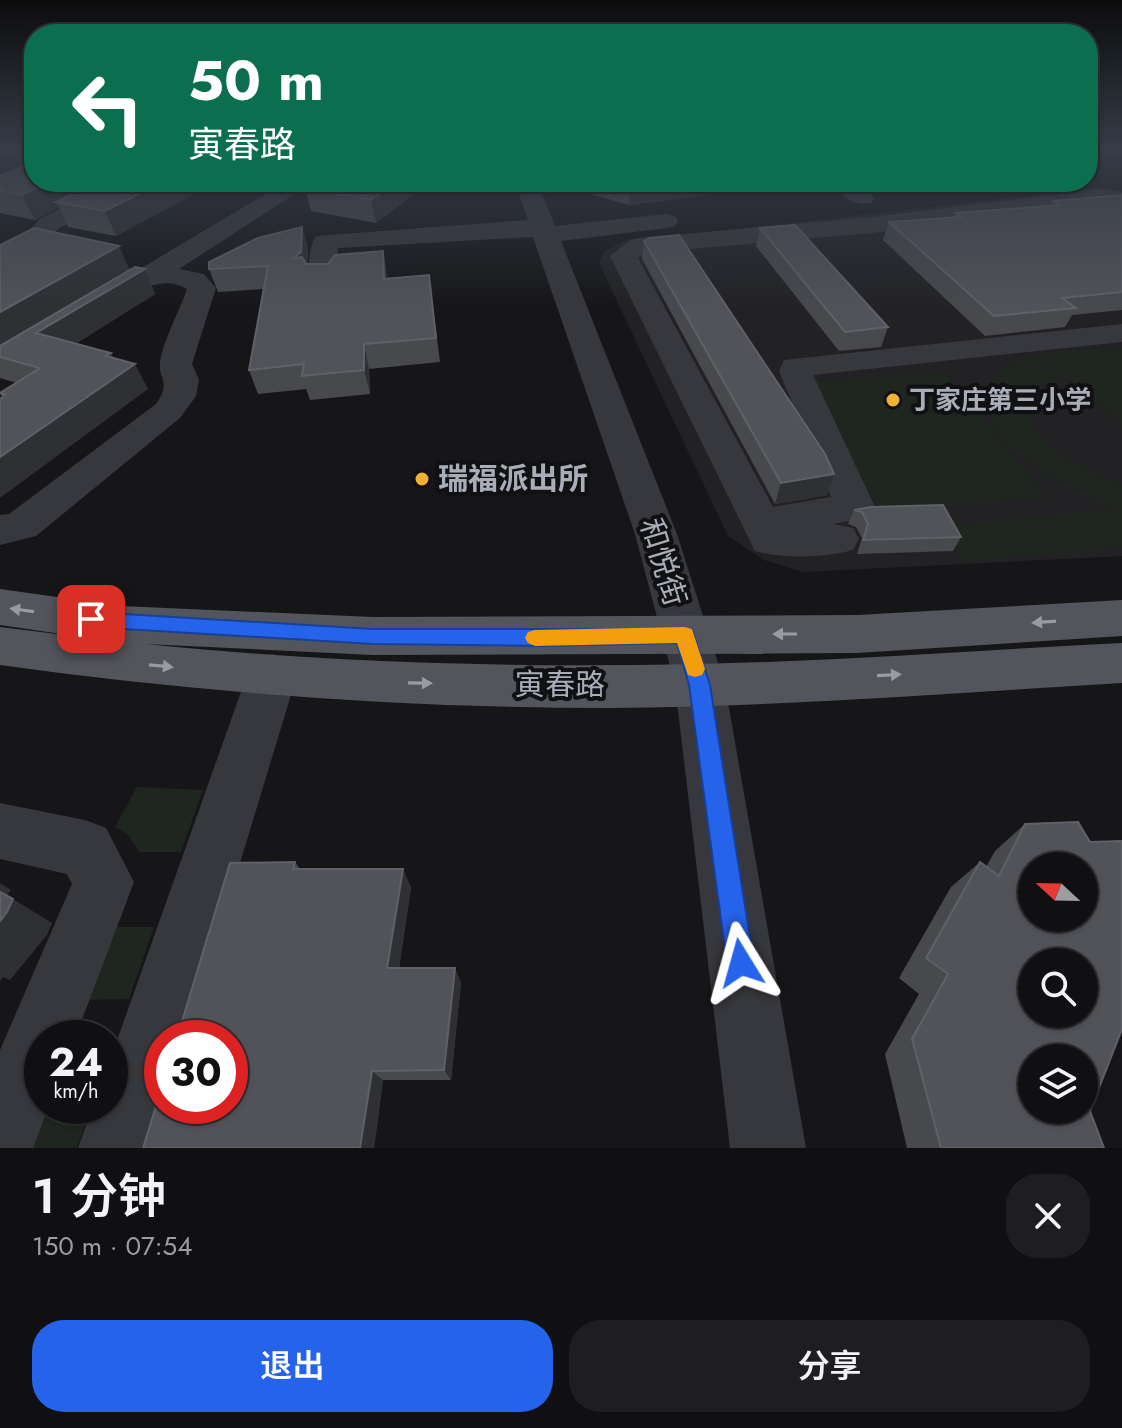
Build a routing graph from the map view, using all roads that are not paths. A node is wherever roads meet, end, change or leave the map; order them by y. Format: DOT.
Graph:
graph roads {
  1 [pos="91,203"];
  2 [pos="268,203"];
  3 [pos="534,203"];
  4 [pos="1049,203"];
  5 [pos="704,216"];
  6 [pos="544,231"];
  7 [pos="0,258"];
  8 [pos="154,272"];
  9 [pos="323,278"];
  10 [pos="115,295"];
  11 [pos="1122,333"];
  12 [pos="760,521"];
  13 [pos="0,530"];
  14 [pos="838,539"];
  15 [pos="0,607"];
  16 [pos="1122,618"];
  17 [pos="685,635"];
  18 [pos="0,646"];
  19 [pos="1122,663"];
  20 [pos="272,675"];
  21 [pos="700,685"];
  22 [pos="0,831"];
  23 [pos="0,1137"];
  24 [pos="116,1148"];
  25 [pos="768,1148"];
  1 -- 7 [label="street"];
  2 -- 8 [label="street"];
  3 -- 6 [label="street, 和悦街"];
  4 -- 12 [label="street"];
  5 -- 6 [label="street"];
  6 -- 9 [label="street"];
  6 -- 17 [label="street, 和悦街"];
  8 -- 10 [label="street"];
  8 -- 13 [label="street"];
  11 -- 12 [label="street"];
  12 -- 14 [label="street"];
  17 -- 15 [label="main road, 寅春路, one-way"];
  16 -- 17 [label="main road, 寅春路, one-way"];
  17 -- 21 [label="street, 和悦街"];
  18 -- 20 [label="main road, 寅春路, one-way"];
  21 -- 19 [label="main road, 寅春路, one-way"];
  20 -- 21 [label="main road, 寅春路, one-way"];
  20 -- 24 [label="street"];
  21 -- 25 [label="street, 和悦街"];
  22 -- 23 [label="street"];
}
